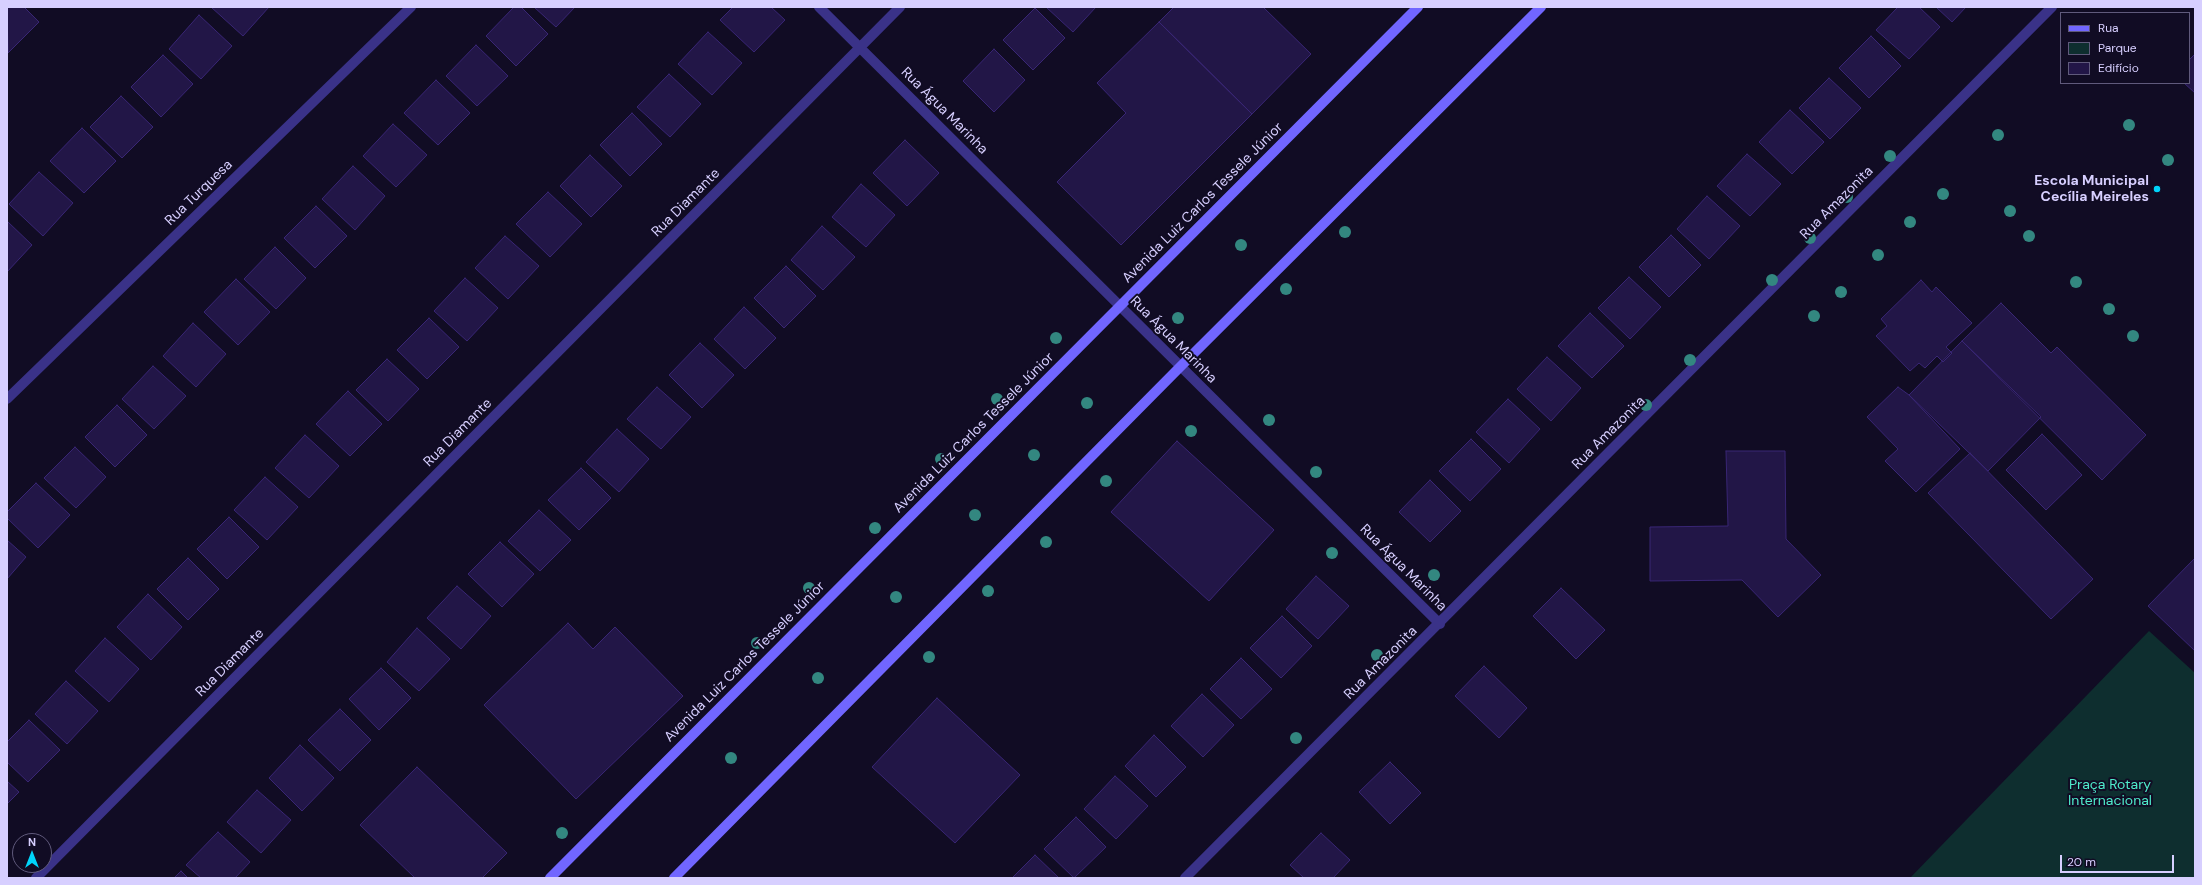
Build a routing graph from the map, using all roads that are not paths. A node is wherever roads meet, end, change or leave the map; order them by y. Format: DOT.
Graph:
graph roads {
  1 [pos="411,7"];
  2 [pos="819,7"];
  3 [pos="900,7"];
  4 [pos="1418,7"];
  5 [pos="1541,7"];
  6 [pos="2052,7"];
  7 [pos="860,47"];
  8 [pos="1120,306"];
  9 [pos="1180,366"];
  10 [pos="7,399"];
  11 [pos="1440,624"];
  12 [pos="36,878"];
  13 [pos="550,878"];
  14 [pos="674,878"];
  15 [pos="1185,878"];
  1 -- 10 [label="street, Rua Turquesa"];
  2 -- 7 [label="street, Rua Água Marinha"];
  3 -- 7 [label="street, Rua Diamante"];
  4 -- 8 [label="street, Avenida Luiz Carlos Tessele Júnior"];
  5 -- 9 [label="street"];
  6 -- 11 [label="street, Rua Amazonita"];
  7 -- 8 [label="street, Rua Água Marinha"];
  7 -- 12 [label="street, Rua Diamante"];
  8 -- 9 [label="street, Rua Água Marinha"];
  8 -- 13 [label="street, Avenida Luiz Carlos Tessele Júnior"];
  9 -- 11 [label="street, Rua Água Marinha"];
  9 -- 14 [label="street"];
  11 -- 15 [label="street, Rua Amazonita"];
}
